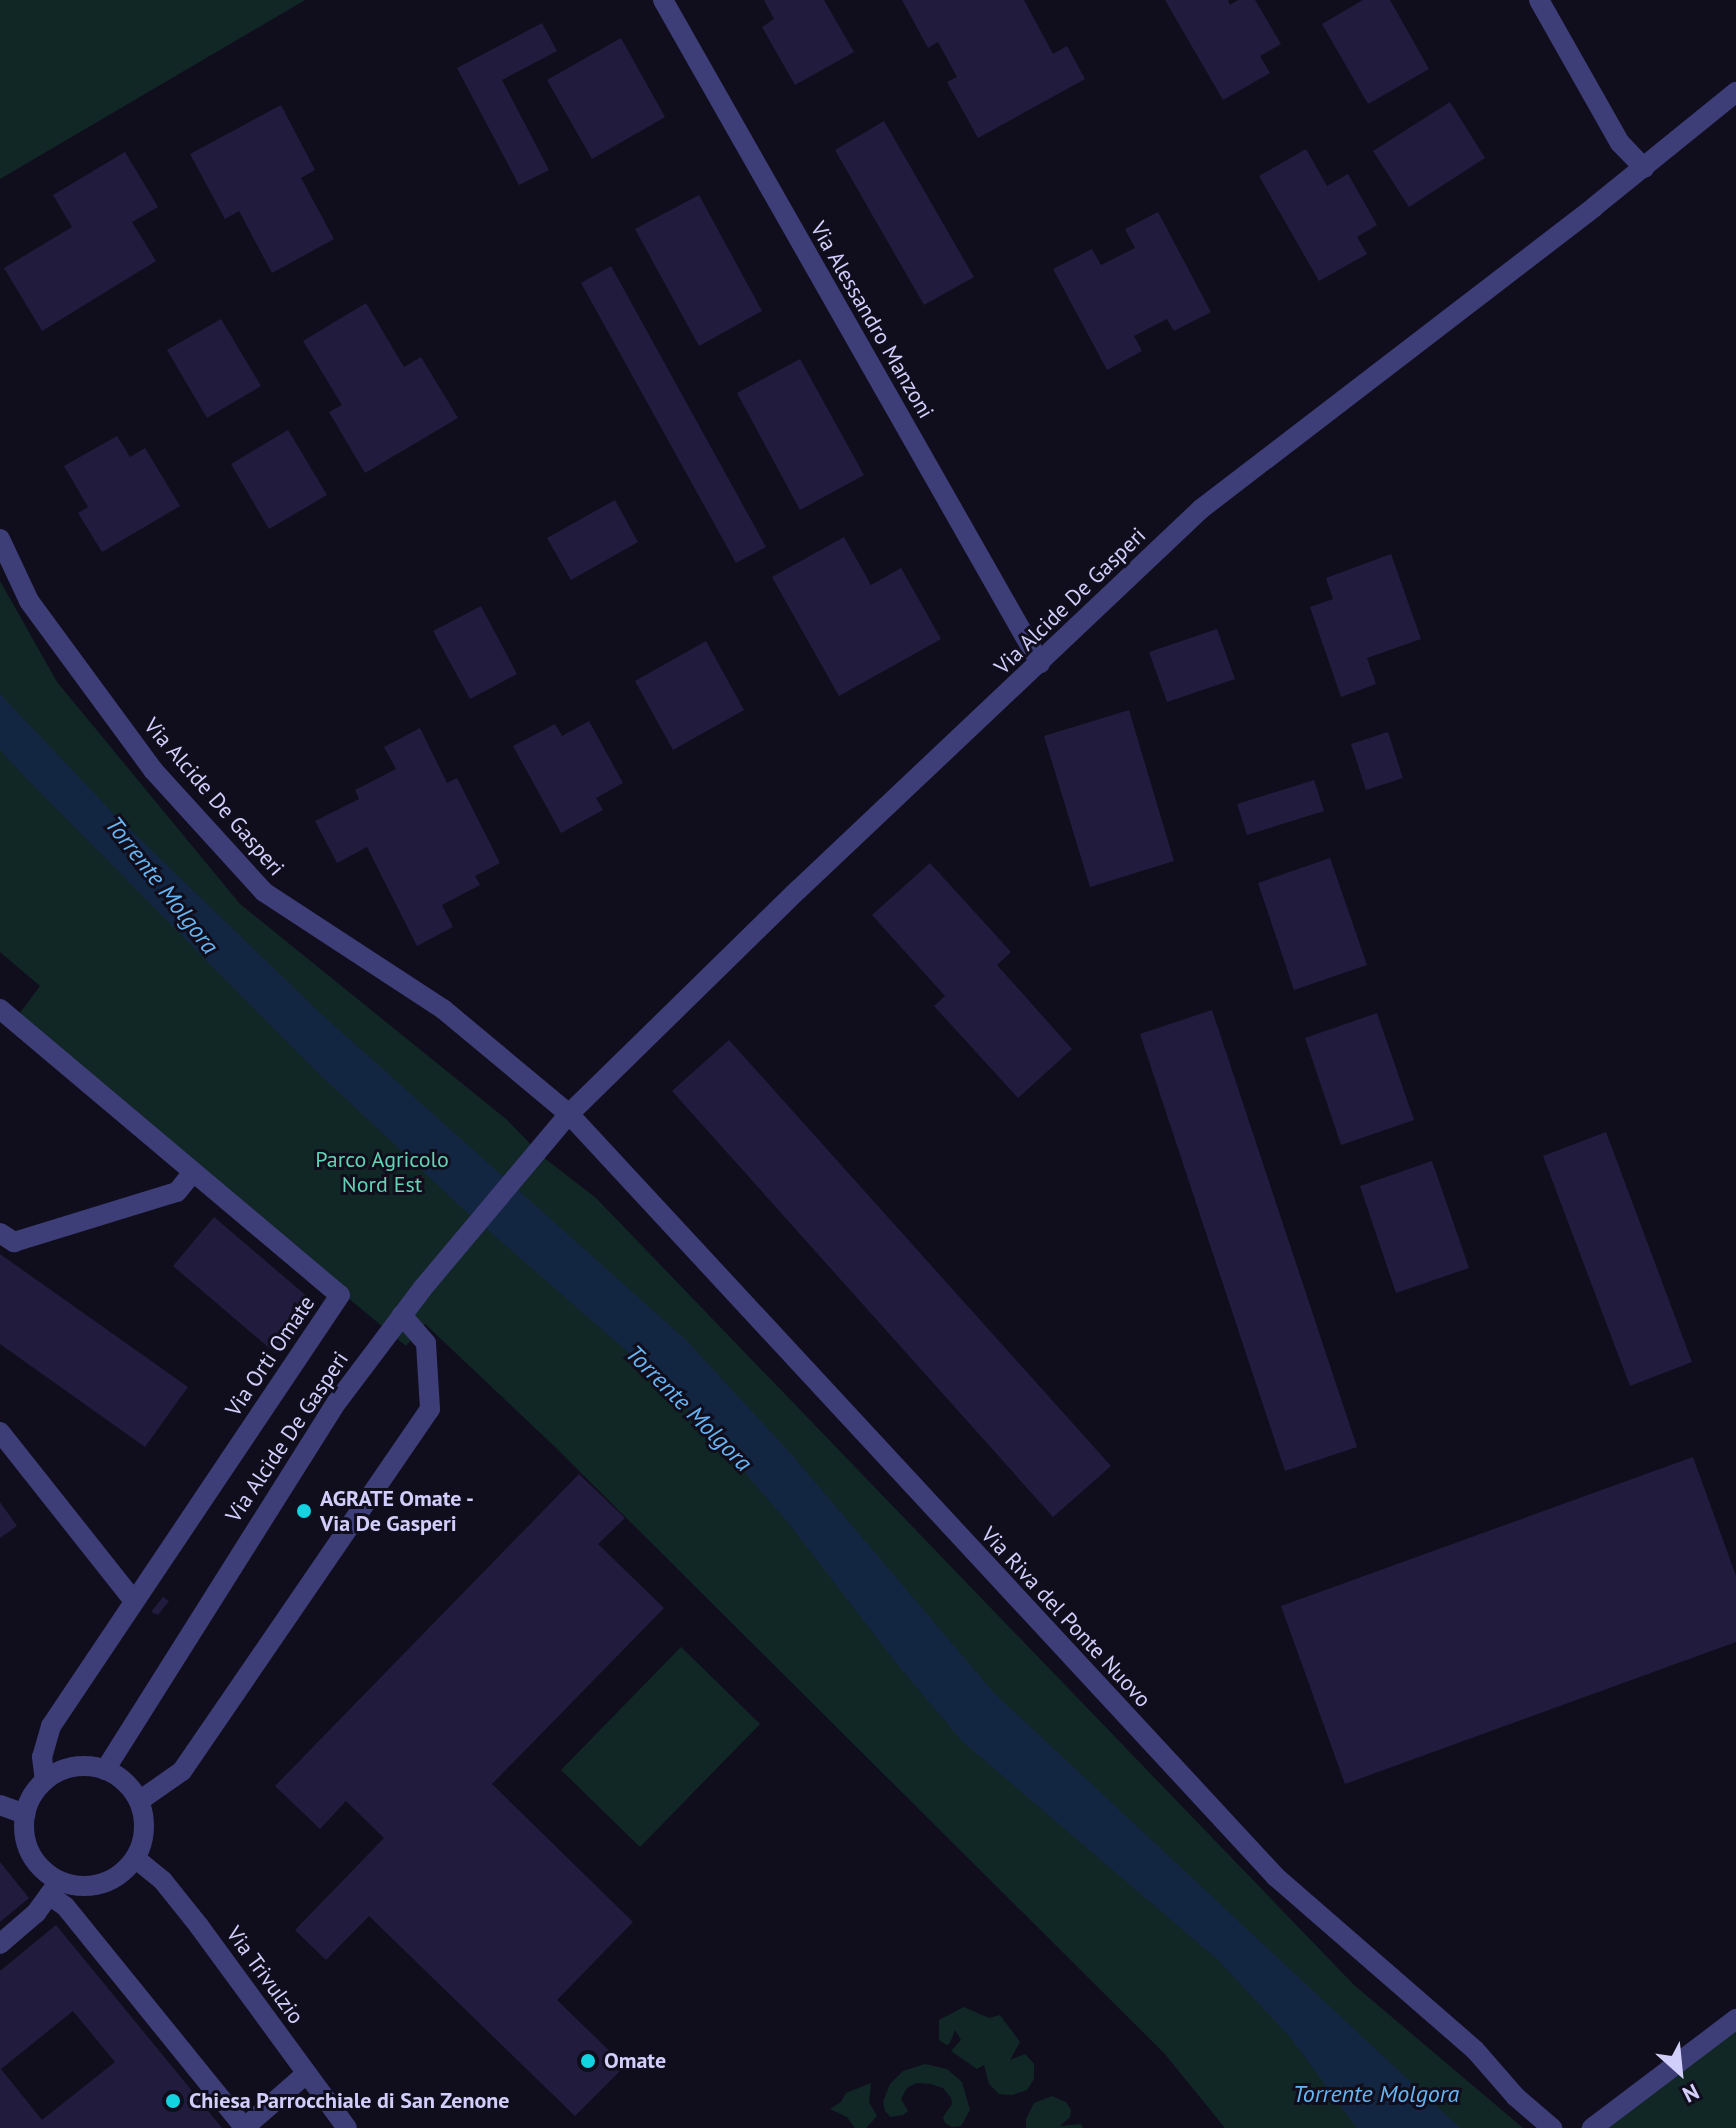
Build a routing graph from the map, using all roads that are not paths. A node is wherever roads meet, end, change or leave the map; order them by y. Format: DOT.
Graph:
graph roads {
  1 [pos="663,0"];
  2 [pos="1539,0"];
  3 [pos="1736,92"];
  4 [pos="1644,168"];
  5 [pos="0,539"];
  6 [pos="1040,663"];
  7 [pos="0,1009"];
  8 [pos="569,1114"];
  9 [pos="193,1172"];
  10 [pos="0,1233"];
  11 [pos="402,1315"];
  12 [pos="0,1432"];
  13 [pos="133,1600"];
  14 [pos="105,1770"];
  15 [pos="45,1780"];
  16 [pos="139,1801"];
  17 [pos="0,1805"];
  18 [pos="25,1814"];
  19 [pos="135,1858"];
  20 [pos="54,1888"];
  21 [pos="0,1944"];
  22 [pos="1736,2019"];
  23 [pos="306,2074"];
  24 [pos="244,2127"];
  25 [pos="347,2128"];
  26 [pos="1552,2128"];
  27 [pos="1592,2128"];
  1 -- 6 [label="street, Via Alessandro Manzoni"];
  2 -- 4 [label="street"];
  3 -- 4 [label="street, Via Alcide De Gasperi"];
  4 -- 6 [label="street, Via Alcide De Gasperi"];
  5 -- 8 [label="street, Via Alcide De Gasperi"];
  6 -- 8 [label="street, Via Alcide De Gasperi"];
  7 -- 9 [label="street, Via Orti Omate"];
  8 -- 11 [label="street, Via Alcide De Gasperi"];
  8 -- 26 [label="street, Via Riva del Ponte Nuovo"];
  9 -- 10 [label="street"];
  9 -- 13 [label="street, Via Orti Omate"];
  11 -- 14 [label="street, Via Alcide De Gasperi"];
  11 -- 16 [label="street"];
  12 -- 13 [label="street"];
  13 -- 15 [label="street, Via Orti Omate"];
  14 -- 15 [label="street"];
  14 -- 16 [label="street"];
  15 -- 18 [label="street"];
  16 -- 19 [label="street"];
  17 -- 18 [label="street"];
  18 -- 20 [label="street"];
  19 -- 20 [label="street"];
  19 -- 23 [label="street, Via Trivulzio"];
  20 -- 21 [label="street"];
  20 -- 24 [label="street"];
  22 -- 27 [label="street"];
  23 -- 24 [label="street"];
  23 -- 25 [label="street, Via Trivulzio"];
}
